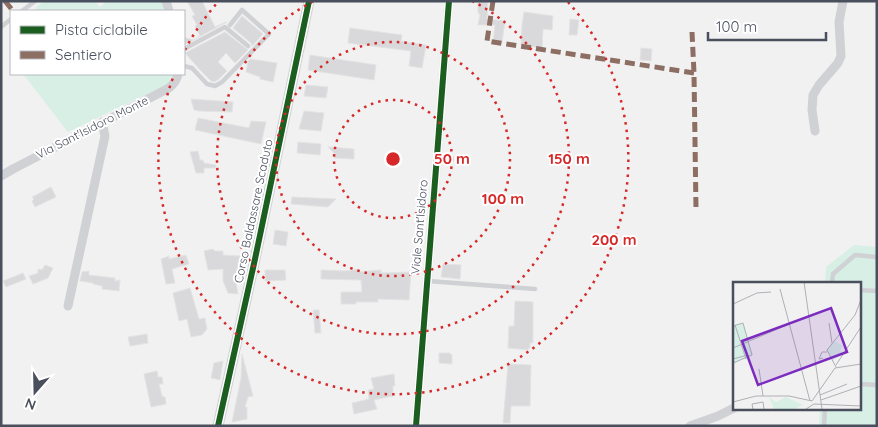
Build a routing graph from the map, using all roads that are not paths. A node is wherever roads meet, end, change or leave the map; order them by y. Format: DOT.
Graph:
graph roads {
  1 [pos="35,1"];
  2 [pos="309,1"];
  3 [pos="449,1"];
  4 [pos="843,1"];
  5 [pos="23,10"];
  6 [pos="231,24"];
  7 [pos="248,46"];
  8 [pos="185,48"];
  9 [pos="185,66"];
  10 [pos="178,75"];
  11 [pos="102,122"];
  12 [pos="815,131"];
  13 [pos="1,176"];
  14 [pos="877,256"];
  15 [pos="426,280"];
  16 [pos="832,282"];
  17 [pos="535,289"];
  18 [pos="860,290"];
  19 [pos="877,291"];
  20 [pos="68,306"];
  21 [pos="860,384"];
  22 [pos="877,385"];
  23 [pos="733,408"];
  24 [pos="825,410"];
  25 [pos="218,426"];
  26 [pos="416,426"];
  27 [pos="690,426"];
  28 [pos="824,426"];
  1 -- 5 [label="lane"];
  2 -- 25 [label="street, Corso Baldassare Scaduto"];
  3 -- 15 [label="street, Viale Sant'Isidoro"];
  4 -- 12 [label="street"];
  6 -- 9 [label="lane"];
  7 -- 8 [label="lane"];
  10 -- 11 [label="street, Via Sant'Isidoro Monte"];
  11 -- 13 [label="street, Via Sant'Isidoro Monte"];
  11 -- 20 [label="street"];
  14 -- 16 [label="lane"];
  15 -- 17 [label="lane"];
  15 -- 26 [label="street, Viale Sant'Isidoro"];
  18 -- 19 [label="lane"];
  21 -- 22 [label="lane"];
  23 -- 27 [label="street"];
  24 -- 28 [label="lane"];
}
